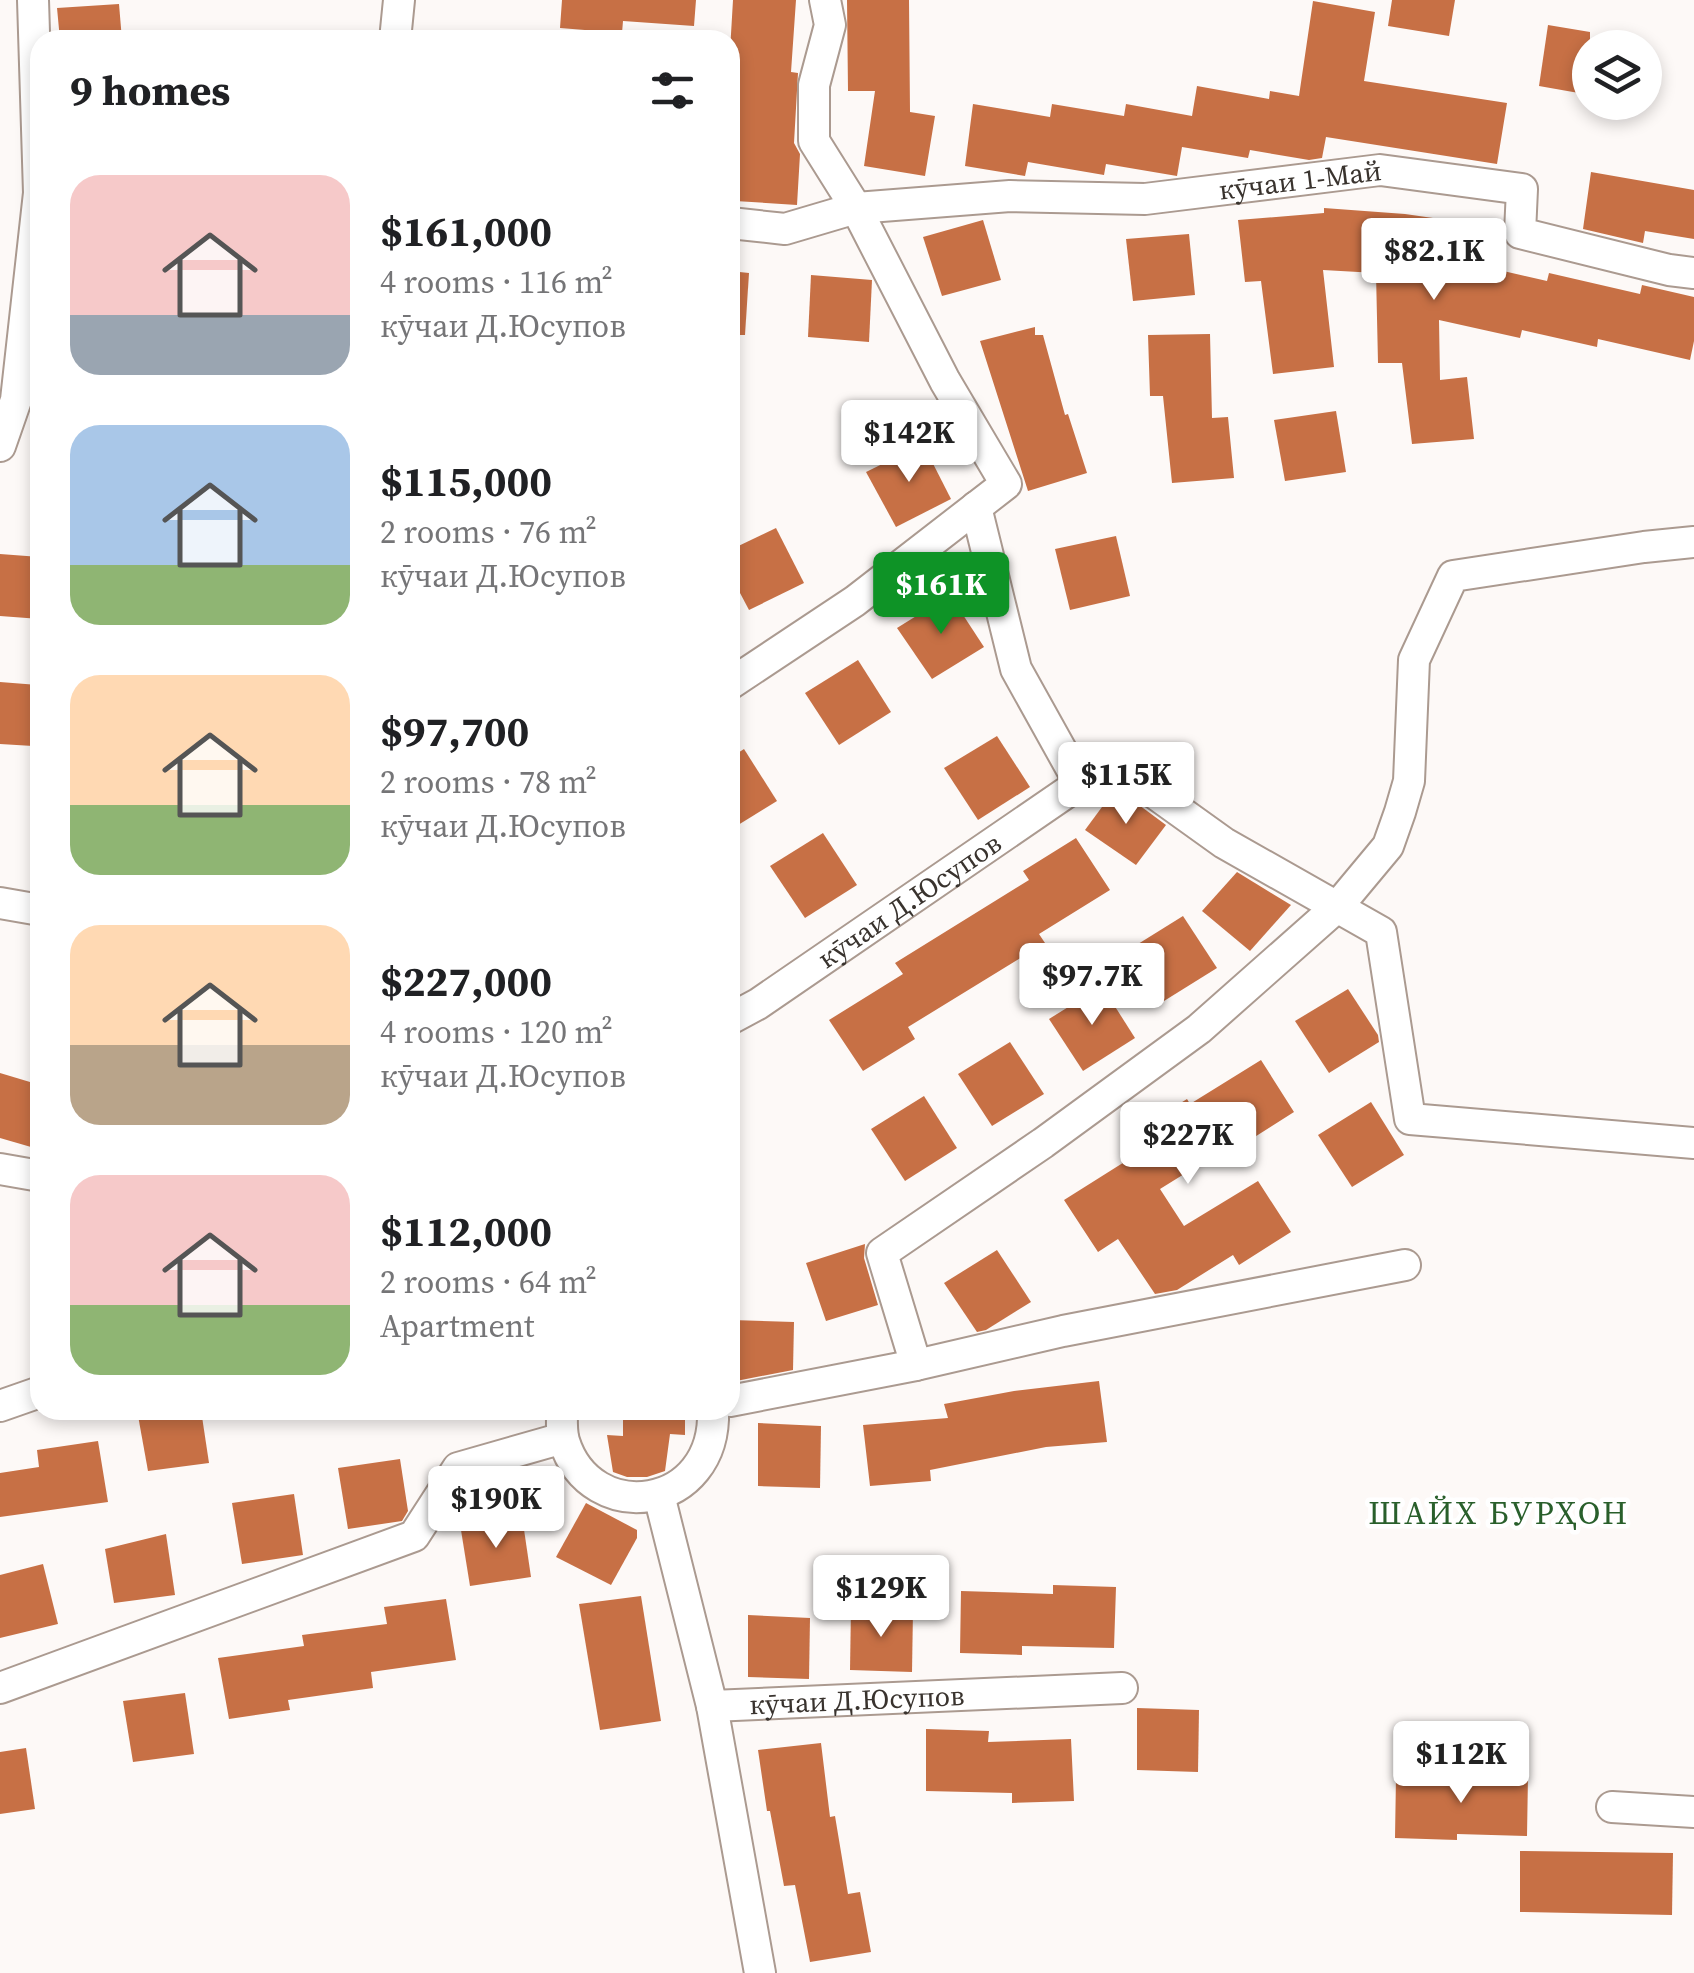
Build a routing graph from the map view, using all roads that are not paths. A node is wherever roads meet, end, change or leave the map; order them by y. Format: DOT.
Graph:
graph roads {
  1 [pos="33,0"];
  2 [pos="400,0"];
  3 [pos="826,0"];
  4 [pos="34,30"];
  5 [pos="396,30"];
  6 [pos="856,208"];
  7 [pos="740,224"];
  8 [pos="1694,273"];
  9 [pos="30,285"];
  10 [pos="19,398"];
  11 [pos="0,446"];
  12 [pos="976,507"];
  13 [pos="1694,542"];
  14 [pos="740,677"];
  15 [pos="1080,784"];
  16 [pos="0,903"];
  17 [pos="1338,906"];
  18 [pos="30,908"];
  19 [pos="740,1013"];
  20 [pos="1694,1143"];
  21 [pos="0,1169"];
  22 [pos="30,1174"];
  23 [pos="1405,1266"];
  24 [pos="916,1366"];
  25 [pos="30,1396"];
  26 [pos="740,1399"];
  27 [pos="0,1406"];
  28 [pos="713,1420"];
  29 [pos="562,1424"];
  30 [pos="659,1495"];
  31 [pos="0,1688"];
  32 [pos="1122,1688"];
  33 [pos="712,1706"];
  34 [pos="1612,1807"];
  35 [pos="1694,1812"];
  36 [pos="760,1973"];
  1 -- 4 [label="street"];
  2 -- 5 [label="street"];
  3 -- 6 [label="street"];
  6 -- 7 [label="street, кӯчаи 1-Май"];
  6 -- 8 [label="street, кӯчаи 1-Май"];
  6 -- 12 [label="street"];
  9 -- 10 [label="street"];
  10 -- 11 [label="street"];
  12 -- 14 [label="street"];
  12 -- 15 [label="street"];
  13 -- 17 [label="street"];
  15 -- 17 [label="street, кӯчаи Д.Юсупов"];
  15 -- 19 [label="street, кӯчаи Д.Юсупов"];
  16 -- 18 [label="street"];
  17 -- 20 [label="street"];
  17 -- 24 [label="street"];
  21 -- 22 [label="street"];
  23 -- 24 [label="street"];
  24 -- 26 [label="street"];
  25 -- 27 [label="street"];
  28 -- 30 [label="street"];
  29 -- 30 [label="street"];
  29 -- 31 [label="street"];
  30 -- 33 [label="street, кӯчаи Д.Юсупов"];
  32 -- 33 [label="street, кӯчаи Д.Юсупов"];
  33 -- 36 [label="street, кӯчаи Д.Юсупов"];
  34 -- 35 [label="street"];
}
